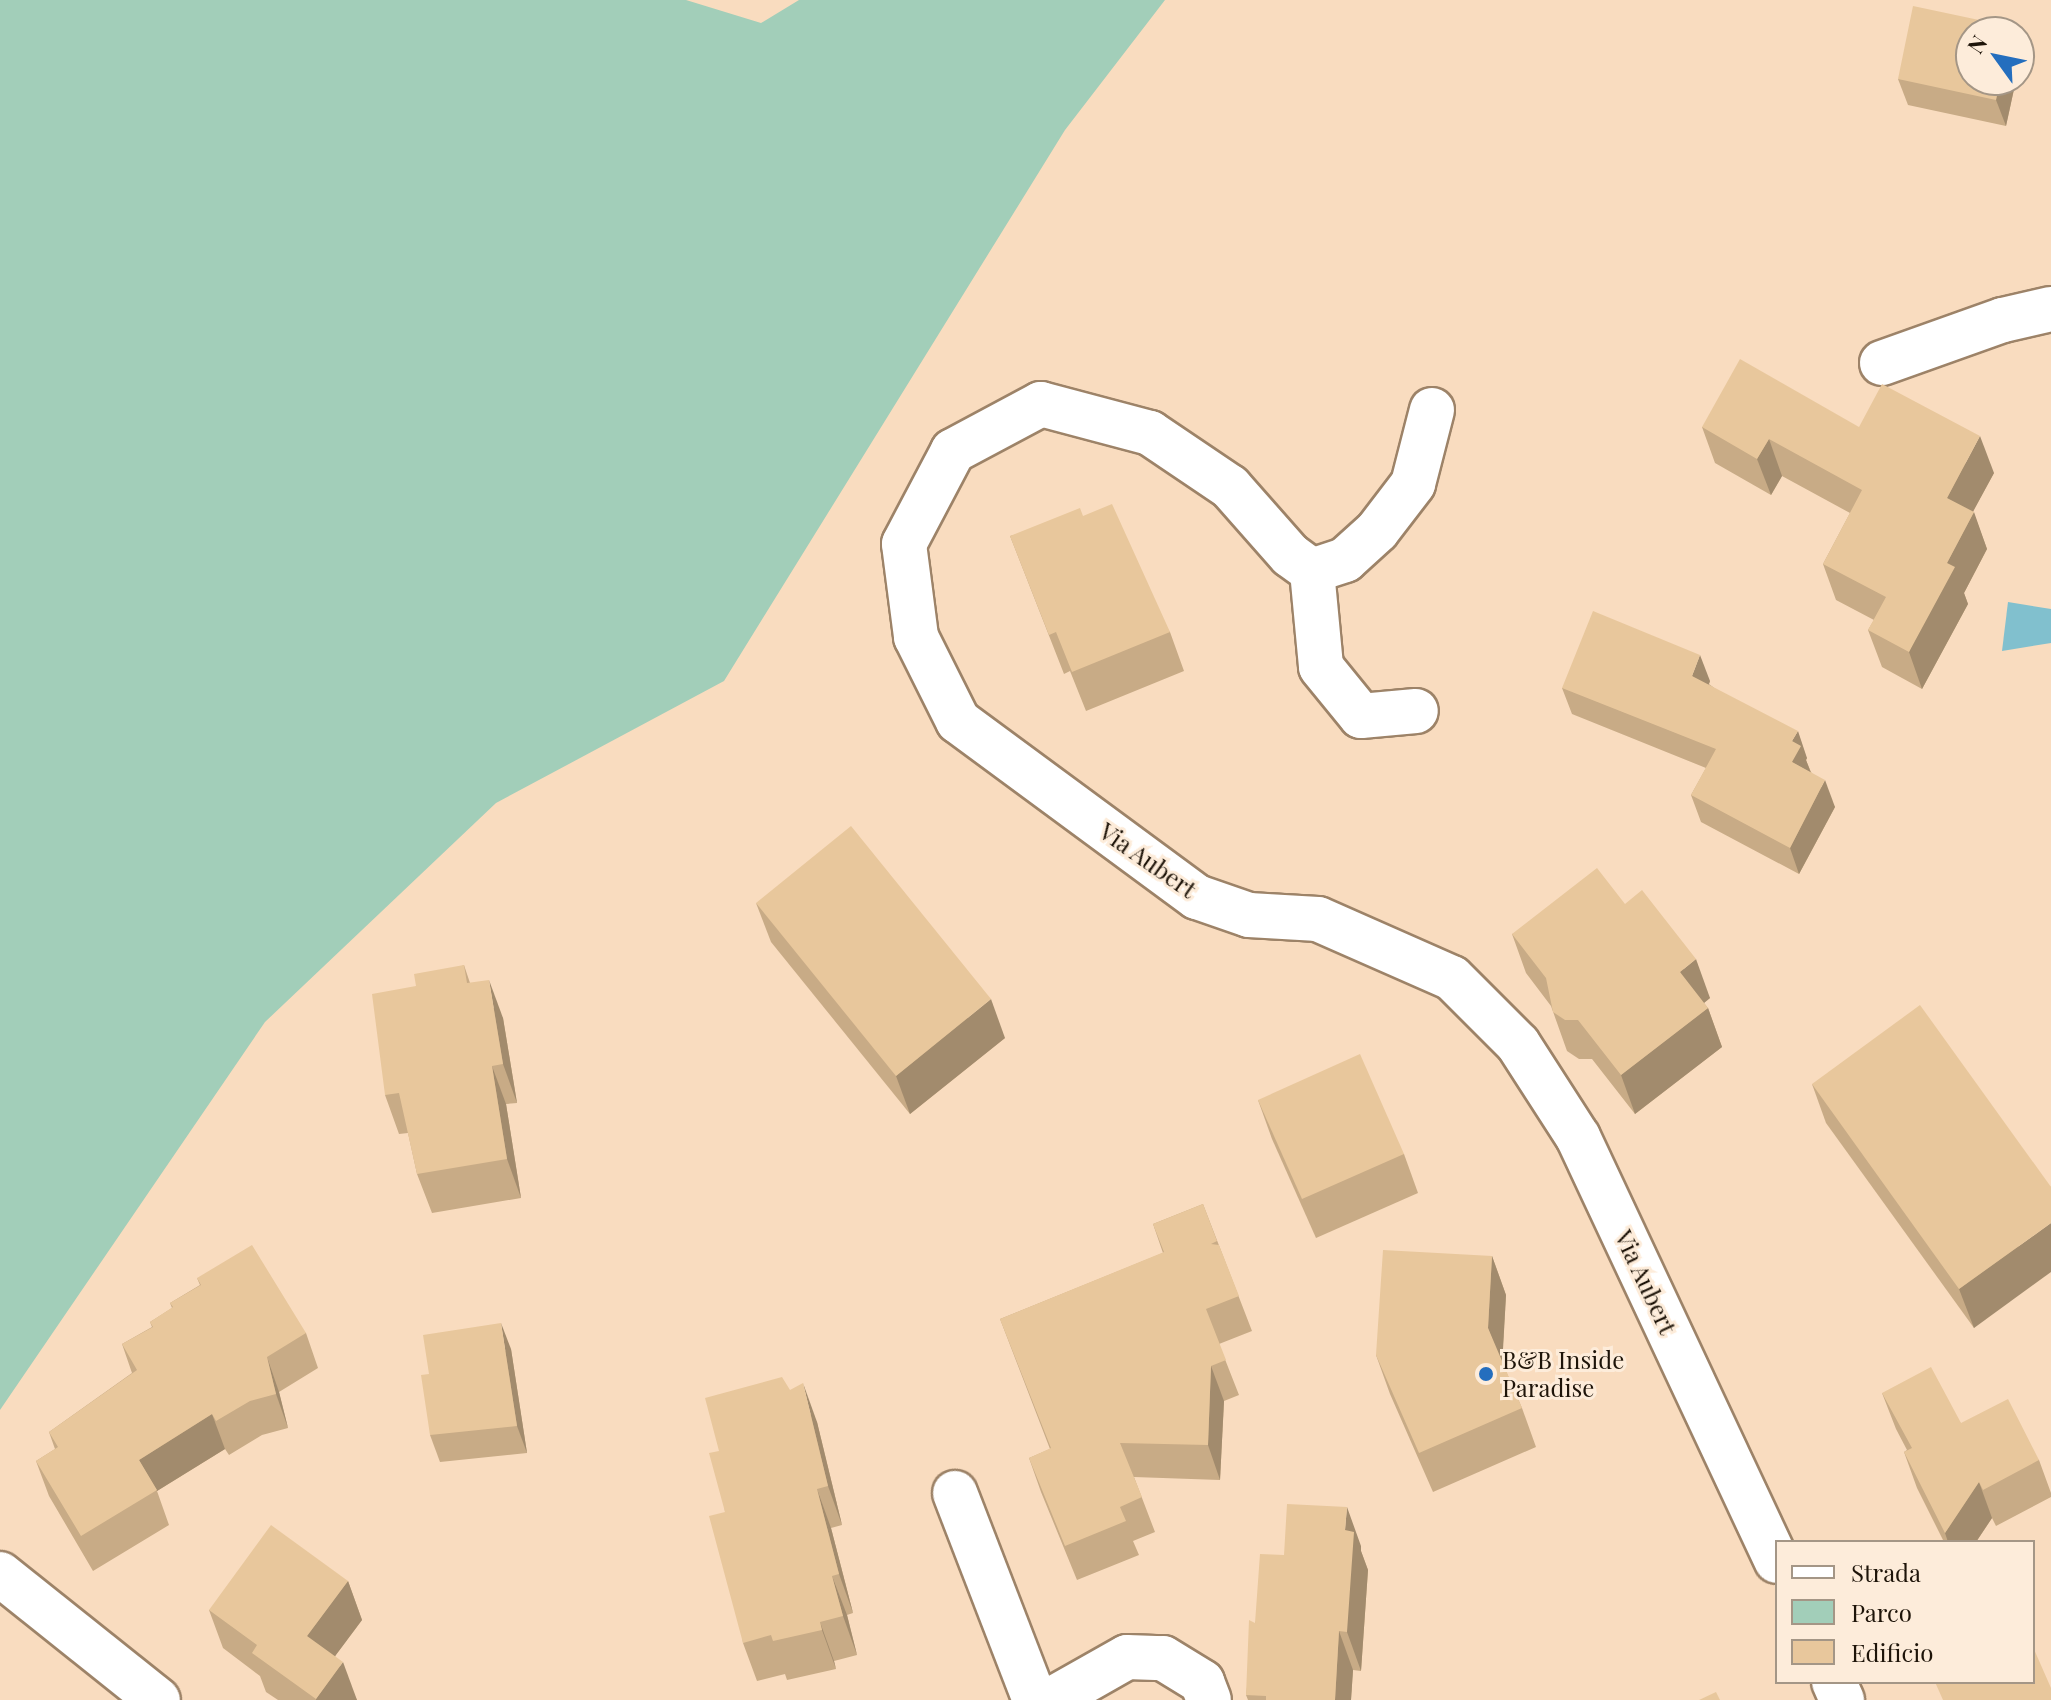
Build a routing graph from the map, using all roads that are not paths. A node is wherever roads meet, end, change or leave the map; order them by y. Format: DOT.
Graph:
graph roads {
  1 [pos="2051,309"];
  2 [pos="1882,363"];
  3 [pos="1432,410"];
  4 [pos="1312,571"];
  5 [pos="1416,711"];
  6 [pos="955,1493"];
  7 [pos="1775,1557"];
  8 [pos="0,1574"];
  9 [pos="158,1700"];
  10 [pos="1035,1700"];
  11 [pos="1051,1700"];
  12 [pos="1209,1700"];
  1 -- 2 [label="street"];
  3 -- 4 [label="street"];
  4 -- 5 [label="street"];
  4 -- 7 [label="street, Via Aubert"];
  6 -- 10 [label="street"];
  8 -- 9 [label="street"];
  11 -- 12 [label="street"];
}
